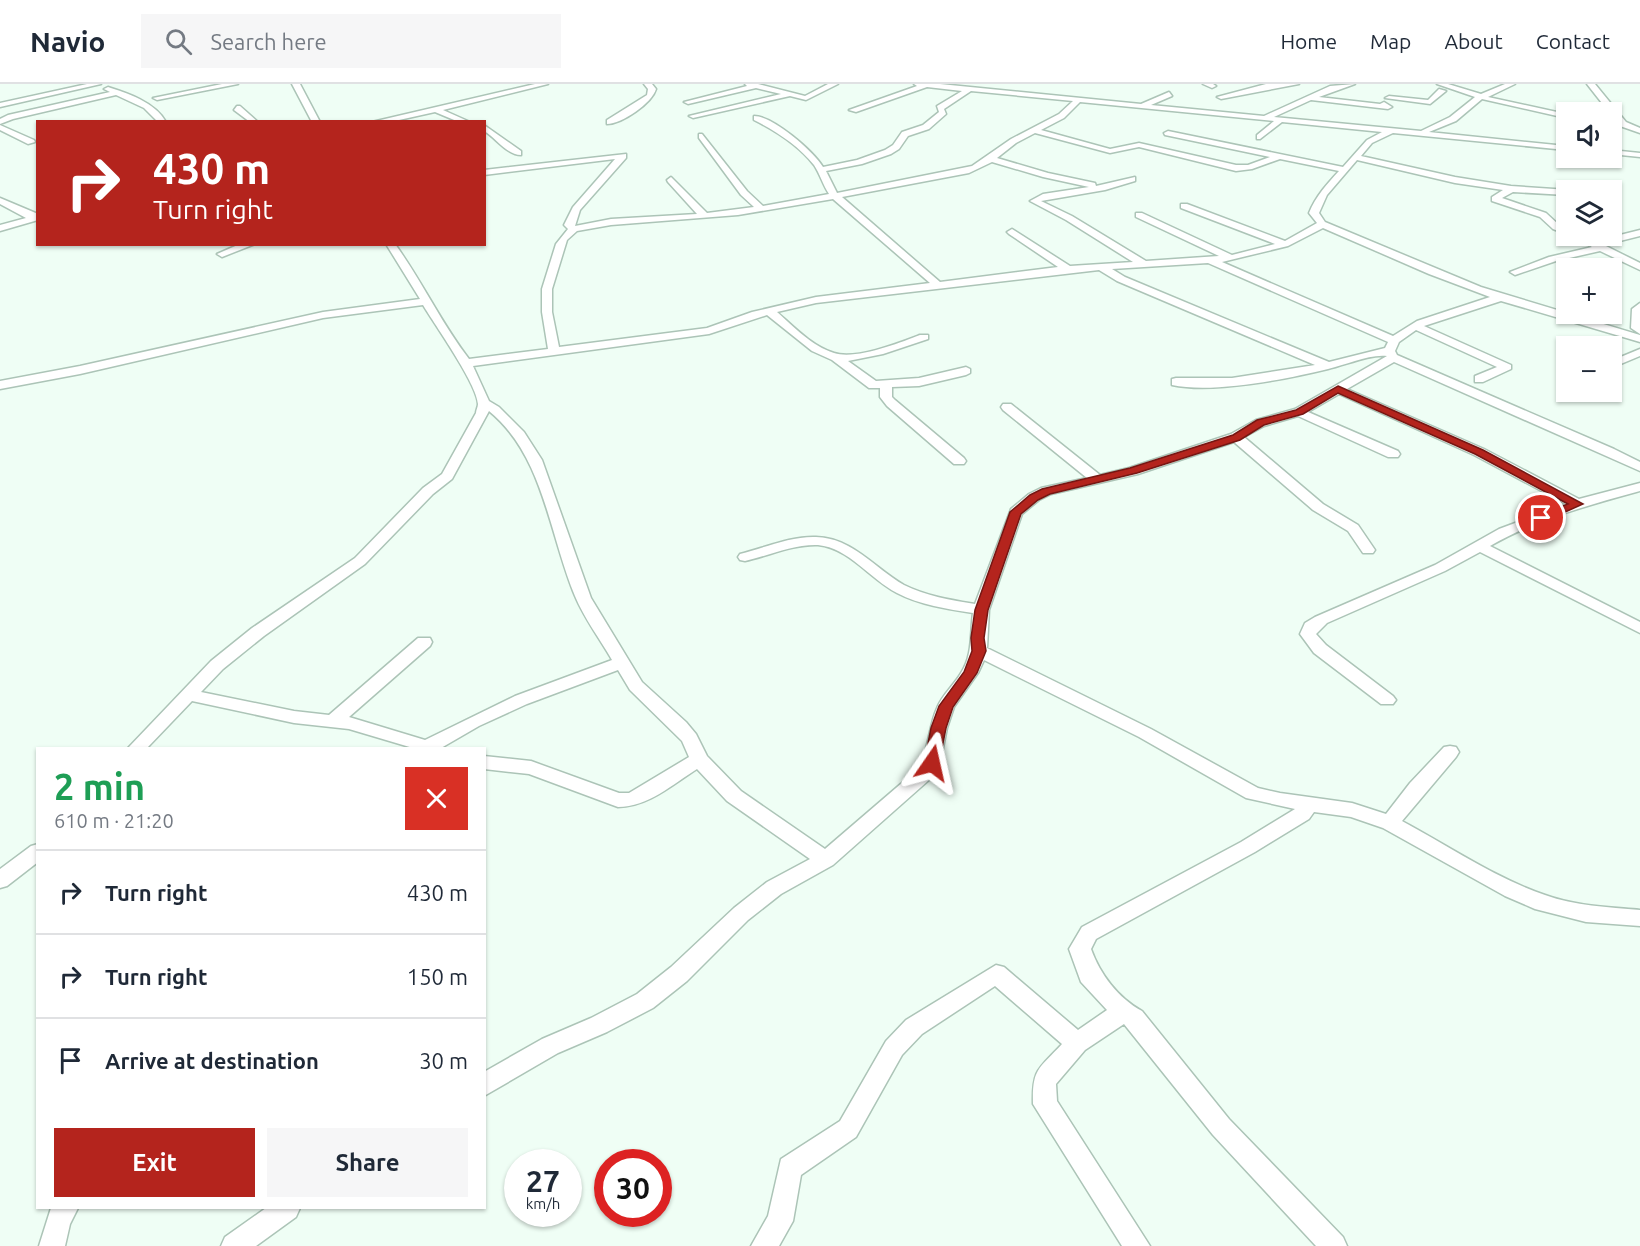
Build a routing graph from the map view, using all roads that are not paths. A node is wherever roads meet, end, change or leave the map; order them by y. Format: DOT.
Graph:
graph roads {
  1 [pos="98,84"];
  2 [pos="234,84"];
  3 [pos="296,84"];
  4 [pos="544,84"];
  5 [pos="648,84"];
  6 [pos="834,84"];
  7 [pos="922,84"];
  8 [pos="1295,84"];
  9 [pos="1350,84"];
  10 [pos="1511,84"];
  11 [pos="1591,84"];
  12 [pos="752,85"];
  13 [pos="1272,85"];
  14 [pos="49,88"];
  15 [pos="1439,88"];
  16 [pos="968,90"];
  17 [pos="60,92"];
  18 [pos="117,93"];
  19 [pos="1169,94"];
  20 [pos="787,95"];
  21 [pos="1221,97"];
  22 [pos="1480,97"];
  23 [pos="157,98"];
  24 [pos="1310,98"];
  25 [pos="1077,101"];
  26 [pos="688,102"];
  27 [pos="0,105"];
  28 [pos="1141,107"];
  29 [pos="237,108"];
  30 [pos="436,110"];
  31 [pos="853,110"];
  32 [pos="1556,114"];
  33 [pos="693,117"];
  34 [pos="757,118"];
  35 [pos="1265,118"];
  36 [pos="161,120"];
  37 [pos="252,120"];
  38 [pos="315,120"];
  39 [pos="386,120"];
  40 [pos="461,120"];
  41 [pos="1280,120"];
  42 [pos="0,122"];
  43 [pos="610,122"];
  44 [pos="1622,126"];
  45 [pos="0,127"];
  46 [pos="1628,127"];
  47 [pos="486,128"];
  48 [pos="1035,131"];
  49 [pos="1640,131"];
  50 [pos="1168,133"];
  51 [pos="1413,133"];
  52 [pos="702,136"];
  53 [pos="1260,137"];
  54 [pos="31,142"];
  55 [pos="1556,147"];
  56 [pos="518,153"];
  57 [pos="1622,153"];
  58 [pos="1640,155"];
  59 [pos="1276,157"];
  60 [pos="1354,157"];
  61 [pos="992,159"];
  62 [pos="821,170"];
  63 [pos="1345,170"];
  64 [pos="486,173"];
  65 [pos="1132,179"];
  66 [pos="671,180"];
  67 [pos="1105,187"];
  68 [pos="1511,189"];
  69 [pos="1556,191"];
  70 [pos="835,195"];
  71 [pos="0,201"];
  72 [pos="1185,206"];
  73 [pos="760,208"];
  74 [pos="703,215"];
  75 [pos="1139,215"];
  76 [pos="36,217"];
  77 [pos="1322,224"];
  78 [pos="1556,226"];
  79 [pos="0,228"];
  80 [pos="573,230"];
  81 [pos="1311,231"];
  82 [pos="1338,231"];
  83 [pos="1012,232"];
  84 [pos="1640,233"];
  85 [pos="1622,238"];
  86 [pos="1285,244"];
  87 [pos="244,246"];
  88 [pos="391,246"];
  89 [pos="1597,246"];
  90 [pos="222,254"];
  91 [pos="1230,258"];
  92 [pos="1210,260"];
  93 [pos="1142,263"];
  94 [pos="1101,267"];
  95 [pos="1640,267"];
  96 [pos="1067,269"];
  97 [pos="1515,272"];
  98 [pos="937,284"];
  99 [pos="1501,297"];
  100 [pos="426,301"];
  101 [pos="1640,306"];
  102 [pos="769,311"];
  103 [pos="1415,326"];
  104 [pos="1640,331"];
  105 [pos="924,337"];
  106 [pos="1640,339"];
  107 [pos="1392,349"];
  108 [pos="555,352"];
  109 [pos="1640,352"];
  110 [pos="836,358"];
  111 [pos="1622,360"];
  112 [pos="466,363"];
  113 [pos="1328,366"];
  114 [pos="966,371"];
  115 [pos="1479,379"];
  116 [pos="1176,382"];
  117 [pos="0,385"];
  118 [pos="886,386"];
  119 [pos="1338,389"];
  120 [pos="484,403"];
  121 [pos="1007,408"];
  122 [pos="1299,412"];
  123 [pos="1236,437"];
  124 [pos="1393,454"];
  125 [pos="959,461"];
  126 [pos="1640,467"];
  127 [pos="1097,479"];
  128 [pos="1640,487"];
  129 [pos="1577,504"];
  130 [pos="1478,545"];
  131 [pos="1368,550"];
  132 [pos="745,556"];
  133 [pos="981,610"];
  134 [pos="1640,628"];
  135 [pos="424,642"];
  136 [pos="979,651"];
  137 [pos="620,663"];
  138 [pos="189,694"];
  139 [pos="1387,700"];
  140 [pos="334,720"];
  141 [pos="138,747"];
  142 [pos="426,747"];
  143 [pos="431,747"];
  144 [pos="1450,752"];
  145 [pos="699,759"];
  146 [pos="486,762"];
  147 [pos="1310,803"];
  148 [pos="1390,824"];
  149 [pos="33,858"];
  150 [pos="826,860"];
  151 [pos="0,880"];
  152 [pos="1640,918"];
  153 [pos="1123,1011"];
  154 [pos="1077,1043"];
  155 [pos="486,1084"];
  156 [pos="64,1209"];
  157 [pos="286,1209"];
  158 [pos="52,1246"];
  159 [pos="234,1246"];
  160 [pos="764,1246"];
  161 [pos="1137,1246"];
  162 [pos="1334,1246"];
  1 -- 17 [label="street"];
  1 -- 18 [label="street"];
  2 -- 23 [label="street"];
  3 -- 38 [label="street"];
  4 -- 30 [label="street"];
  5 -- 43 [label="street"];
  6 -- 20 [label="street"];
  7 -- 16 [label="street"];
  7 -- 31 [label="street"];
  8 -- 13 [label="street"];
  9 -- 24 [label="street"];
  10 -- 22 [label="street"];
  11 -- 46 [label="street"];
  12 -- 20 [label="street"];
  12 -- 26 [label="street"];
  13 -- 21 [label="street"];
  14 -- 17 [label="street"];
  15 -- 22 [label="street"];
  15 -- 24 [label="street"];
  16 -- 25 [label="street"];
  16 -- 62 [label="street"];
  17 -- 27 [label="street"];
  18 -- 36 [label="street"];
  18 -- 42 [label="street"];
  19 -- 28 [label="street"];
  20 -- 33 [label="street"];
  22 -- 32 [label="street"];
  22 -- 51 [label="street"];
  24 -- 35 [label="street"];
  25 -- 28 [label="street"];
  25 -- 48 [label="street"];
  28 -- 35 [label="street"];
  29 -- 37 [label="street"];
  30 -- 39 [label="street"];
  30 -- 40 [label="street"];
  34 -- 62 [label="street"];
  35 -- 41 [label="street"];
  41 -- 51 [label="street"];
  41 -- 53 [label="street"];
  44 -- 46 [label="street"];
  45 -- 54 [label="street"];
  46 -- 49 [label="street"];
  47 -- 56 [label="street"];
  48 -- 59 [label="street"];
  48 -- 61 [label="street"];
  50 -- 59 [label="street"];
  51 -- 55 [label="street"];
  51 -- 60 [label="street"];
  52 -- 73 [label="street"];
  57 -- 58 [label="street"];
  59 -- 63 [label="street"];
  60 -- 63 [label="street"];
  60 -- 68 [label="street"];
  61 -- 67 [label="street"];
  61 -- 70 [label="street"];
  62 -- 70 [label="street"];
  63 -- 77 [label="street"];
  64 -- 80 [label="street"];
  65 -- 67 [label="street"];
  66 -- 74 [label="street"];
  67 -- 93 [label="street"];
  68 -- 69 [label="street"];
  68 -- 78 [label="street"];
  70 -- 73 [label="street"];
  70 -- 98 [label="street"];
  71 -- 76 [label="street"];
  72 -- 86 [label="street"];
  73 -- 74 [label="street"];
  74 -- 80 [label="street"];
  75 -- 91 [label="street"];
  76 -- 79 [label="street"];
  77 -- 81 [label="street"];
  77 -- 82 [label="street"];
  80 -- 108 [label="street"];
  81 -- 82 [label="street"];
  81 -- 86 [label="street"];
  82 -- 99 [label="street"];
  83 -- 96 [label="street"];
  84 -- 85 [label="street"];
  86 -- 91 [label="street"];
  87 -- 90 [label="street"];
  88 -- 100 [label="street"];
  89 -- 95 [label="street"];
  89 -- 97 [label="street"];
  91 -- 92 [label="street"];
  92 -- 93 [label="street"];
  92 -- 107 [label="street"];
  93 -- 94 [label="street"];
  94 -- 96 [label="street"];
  94 -- 113 [label="street"];
  96 -- 98 [label="street"];
  98 -- 102 [label="street"];
  99 -- 103 [label="street"];
  99 -- 106 [label="street"];
  100 -- 112 [label="street"];
  100 -- 117 [label="street"];
  101 -- 104 [label="street"];
  102 -- 108 [label="street"];
  102 -- 110 [label="street"];
  103 -- 107 [label="street"];
  103 -- 115 [label="street"];
  105 -- 110 [label="street"];
  107 -- 113 [label="street"];
  107 -- 119 [label="street"];
  107 -- 126 [label="street"];
  108 -- 112 [label="street"];
  109 -- 111 [label="street"];
  110 -- 118 [label="street"];
  112 -- 120 [label="street"];
  113 -- 116 [label="street"];
  114 -- 118 [label="street"];
  118 -- 125 [label="street"];
  119 -- 122 [label="street"];
  119 -- 129 [label="street"];
  120 -- 137 [label="street"];
  120 -- 138 [label="street"];
  121 -- 127 [label="street"];
  122 -- 123 [label="street"];
  122 -- 124 [label="street"];
  123 -- 127 [label="street"];
  123 -- 131 [label="street"];
  127 -- 133 [label="street"];
  128 -- 129 [label="street"];
  129 -- 130 [label="street"];
  130 -- 134 [label="street"];
  130 -- 139 [label="street"];
  132 -- 133 [label="street"];
  133 -- 136 [label="street"];
  135 -- 140 [label="street"];
  136 -- 147 [label="street"];
  136 -- 150 [label="street"];
  137 -- 143 [label="street"];
  137 -- 145 [label="street"];
  138 -- 140 [label="street"];
  138 -- 141 [label="street"];
  140 -- 142 [label="street"];
  144 -- 148 [label="street"];
  145 -- 146 [label="street"];
  145 -- 150 [label="street"];
  147 -- 148 [label="street"];
  147 -- 153 [label="street"];
  148 -- 152 [label="street"];
  149 -- 151 [label="street"];
  150 -- 155 [label="street"];
  153 -- 154 [label="street"];
  153 -- 162 [label="street"];
  154 -- 160 [label="street"];
  154 -- 161 [label="street"];
  156 -- 158 [label="street"];
  157 -- 159 [label="street"];
}
